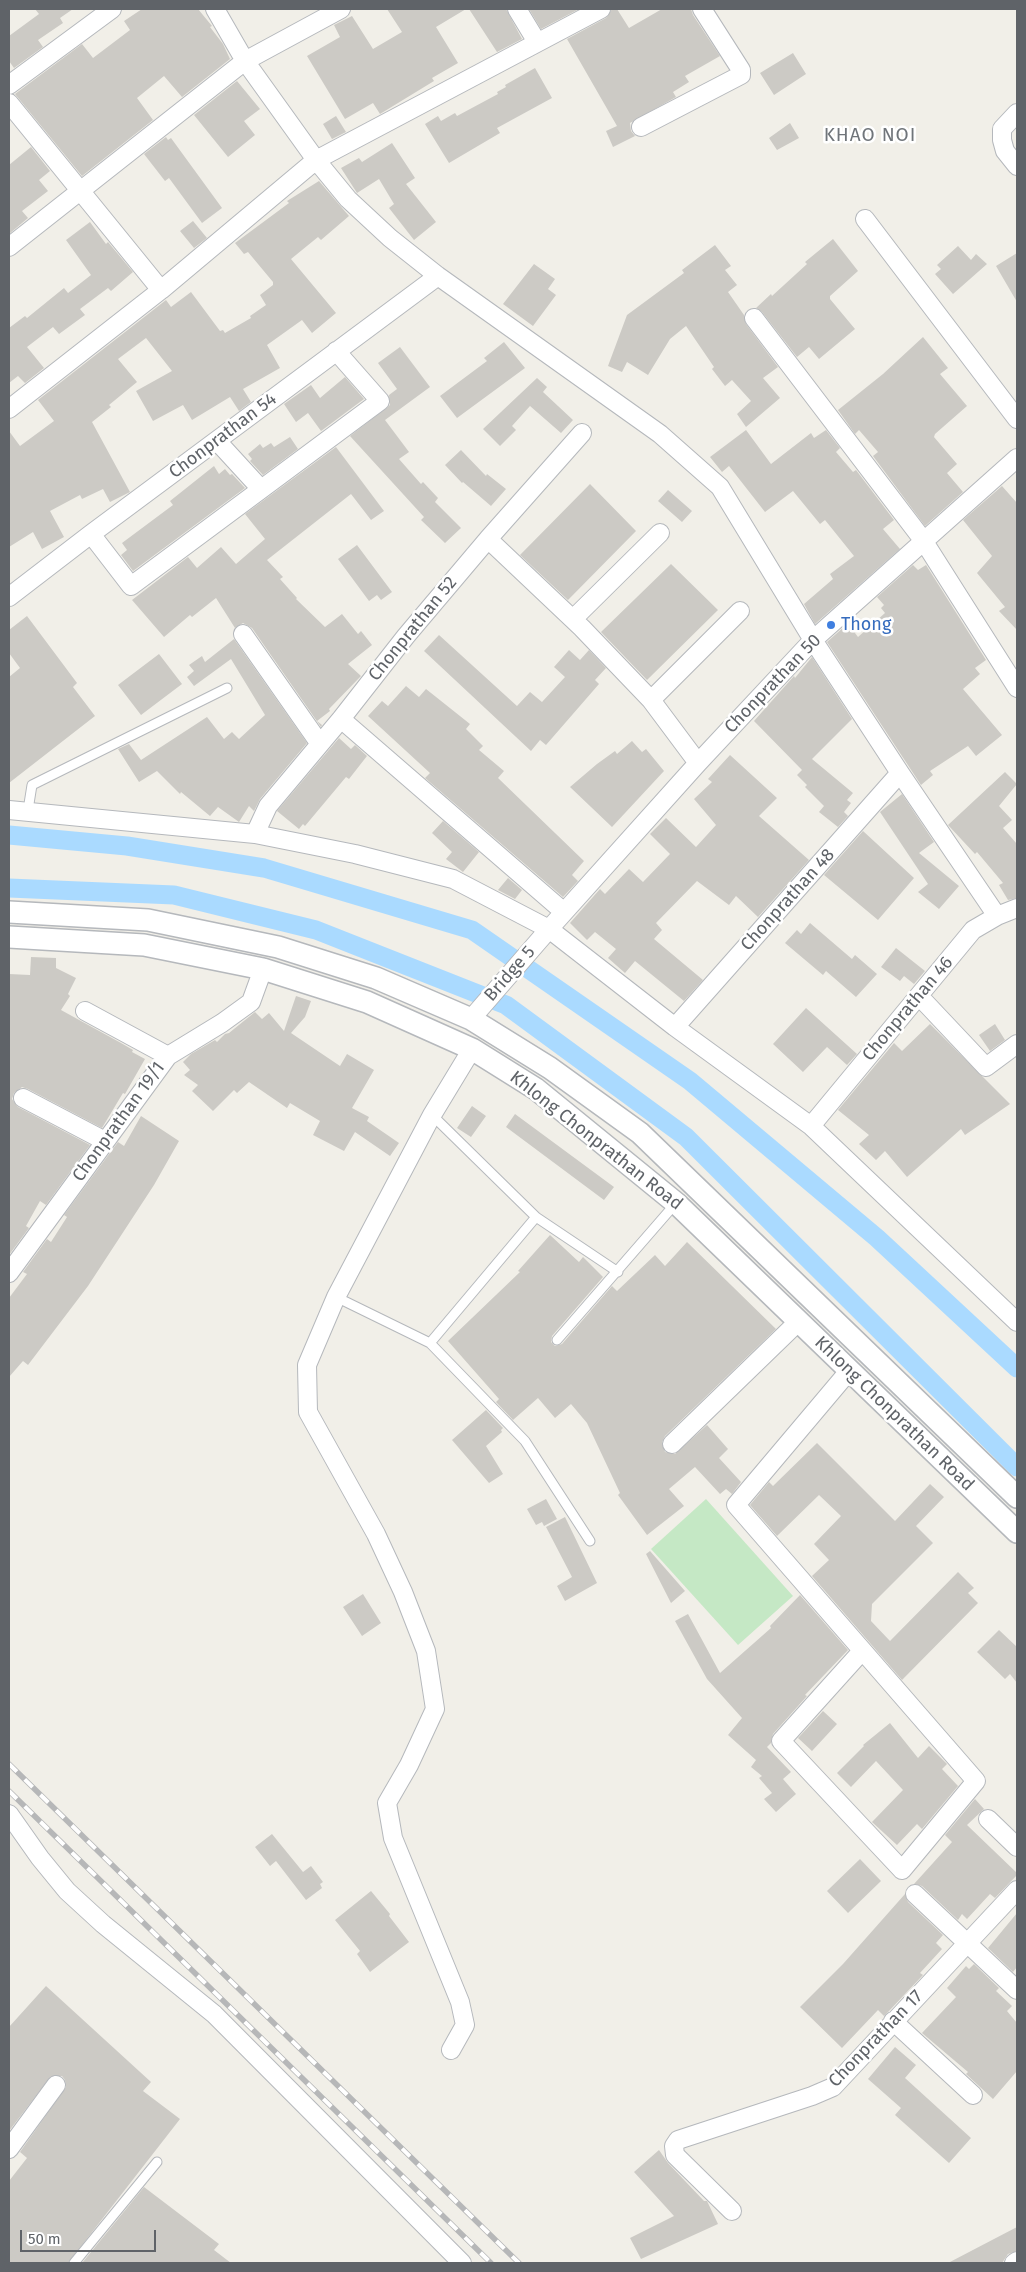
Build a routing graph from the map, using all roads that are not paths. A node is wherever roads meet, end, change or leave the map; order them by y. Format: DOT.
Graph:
graph roads {
  1 [pos="112,9"];
  2 [pos="215,9"];
  3 [pos="341,9"];
  4 [pos="517,9"];
  5 [pos="601,9"];
  6 [pos="702,9"];
  7 [pos="537,42"];
  8 [pos="246,61"];
  9 [pos="9,85"];
  10 [pos="9,103"];
  11 [pos="1017,113"];
  12 [pos="642,127"];
  13 [pos="316,160"];
  14 [pos="1017,166"];
  15 [pos="79,191"];
  16 [pos="865,219"];
  17 [pos="9,247"];
  18 [pos="438,276"];
  19 [pos="161,290"];
  20 [pos="754,318"];
  21 [pos="336,351"];
  22 [pos="9,409"];
  23 [pos="1017,419"];
  24 [pos="582,433"];
  25 [pos="217,441"];
  26 [pos="1017,458"];
  27 [pos="261,490"];
  28 [pos="90,534"];
  29 [pos="660,534"];
  30 [pos="488,539"];
  31 [pos="923,540"];
  32 [pos="9,597"];
  33 [pos="740,611"];
  34 [pos="573,620"];
  35 [pos="243,634"];
  36 [pos="813,640"];
  37 [pos="227,688"];
  38 [pos="1017,688"];
  39 [pos="650,700"];
  40 [pos="341,719"];
  41 [pos="320,744"];
  42 [pos="698,764"];
  43 [pos="900,774"];
  44 [pos="9,810"];
  45 [pos="28,810"];
  46 [pos="255,834"];
  47 [pos="1017,908"];
  48 [pos="9,912"];
  49 [pos="564,912"];
  50 [pos="997,916"];
  51 [pos="548,929"];
  52 [pos="9,937"];
  53 [pos="263,969"];
  54 [pos="919,996"];
  55 [pos="85,1011"];
  56 [pos="471,1020"];
  57 [pos="675,1027"];
  58 [pos="1017,1044"];
  59 [pos="472,1049"];
  60 [pos="168,1056"];
  61 [pos="23,1098"];
  62 [pos="432,1115"];
  63 [pos="811,1126"];
  64 [pos="105,1141"];
  65 [pos="676,1203"];
  66 [pos="536,1217"];
  67 [pos="618,1272"];
  68 [pos="9,1273"];
  69 [pos="336,1297"];
  70 [pos="799,1321"];
  71 [pos="1017,1322"];
  72 [pos="557,1340"];
  73 [pos="430,1343"];
  74 [pos="850,1370"];
  75 [pos="672,1444"];
  76 [pos="1017,1497"];
  77 [pos="1017,1532"];
  78 [pos="590,1541"];
  79 [pos="862,1651"];
  80 [pos="9,1814"];
  81 [pos="988,1819"];
  82 [pos="1017,1847"];
  83 [pos="1017,1890"];
  84 [pos="915,1894"];
  85 [pos="968,1943"];
  86 [pos="1017,1990"];
  87 [pos="893,2021"];
  88 [pos="451,2050"];
  89 [pos="56,2085"];
  90 [pos="973,2095"];
  91 [pos="9,2149"];
  92 [pos="157,2162"];
  93 [pos="732,2211"];
  94 [pos="74,2263"];
  95 [pos="462,2263"];
  1 -- 9 [label="street"];
  2 -- 8 [label="street"];
  3 -- 8 [label="street"];
  4 -- 7 [label="street"];
  5 -- 7 [label="street"];
  6 -- 12 [label="street"];
  7 -- 13 [label="street"];
  8 -- 13 [label="street"];
  8 -- 15 [label="street"];
  10 -- 15 [label="street"];
  11 -- 14 [label="street"];
  13 -- 18 [label="street"];
  13 -- 19 [label="street"];
  15 -- 17 [label="street"];
  15 -- 19 [label="street"];
  16 -- 23 [label="street"];
  18 -- 21 [label="street, Chonprathan 54"];
  18 -- 36 [label="street"];
  19 -- 22 [label="street"];
  20 -- 31 [label="street"];
  21 -- 25 [label="street, Chonprathan 54"];
  21 -- 27 [label="street"];
  24 -- 30 [label="street, Chonprathan 52"];
  25 -- 27 [label="street"];
  25 -- 28 [label="street, Chonprathan 54"];
  26 -- 31 [label="street, Chonprathan 50"];
  27 -- 28 [label="street"];
  28 -- 32 [label="street, Chonprathan 54"];
  29 -- 34 [label="street"];
  30 -- 34 [label="street"];
  30 -- 40 [label="street, Chonprathan 52"];
  31 -- 36 [label="street, Chonprathan 50"];
  31 -- 38 [label="street"];
  33 -- 39 [label="street"];
  34 -- 39 [label="street"];
  35 -- 41 [label="street"];
  36 -- 42 [label="street, Chonprathan 50"];
  36 -- 43 [label="street"];
  37 -- 45 [label="lane"];
  39 -- 42 [label="street"];
  40 -- 41 [label="street, Chonprathan 52"];
  40 -- 49 [label="street"];
  41 -- 46 [label="street, Chonprathan 52"];
  42 -- 49 [label="street, Chonprathan 50"];
  43 -- 50 [label="street"];
  43 -- 57 [label="street, Chonprathan 48"];
  44 -- 45 [label="street"];
  45 -- 46 [label="street"];
  46 -- 51 [label="street"];
  47 -- 50 [label="street, Chonprathan 46"];
  48 -- 56 [label="street, Khlong Chonprathan Road"];
  49 -- 51 [label="street, Chonprathan 50"];
  50 -- 54 [label="street, Chonprathan 46"];
  51 -- 56 [label="street, Bridge 5"];
  51 -- 57 [label="street"];
  52 -- 53 [label="street, Khlong Chonprathan Road"];
  53 -- 59 [label="street, Khlong Chonprathan Road"];
  53 -- 60 [label="street, Chonprathan 19/1"];
  54 -- 58 [label="street"];
  54 -- 63 [label="street, Chonprathan 46"];
  55 -- 60 [label="street"];
  56 -- 76 [label="street, Khlong Chonprathan Road"];
  57 -- 63 [label="street"];
  59 -- 62 [label="street"];
  59 -- 65 [label="street, Khlong Chonprathan Road"];
  60 -- 64 [label="street, Chonprathan 19/1"];
  61 -- 64 [label="street"];
  62 -- 66 [label="lane"];
  62 -- 69 [label="street"];
  63 -- 71 [label="street"];
  64 -- 68 [label="street, Chonprathan 19/1"];
  65 -- 67 [label="lane"];
  65 -- 70 [label="street, Khlong Chonprathan Road"];
  66 -- 67 [label="lane"];
  66 -- 73 [label="lane"];
  67 -- 72 [label="lane"];
  69 -- 73 [label="lane"];
  69 -- 88 [label="street"];
  70 -- 74 [label="street, Khlong Chonprathan Road"];
  70 -- 75 [label="street"];
  73 -- 78 [label="lane"];
  74 -- 77 [label="street, Khlong Chonprathan Road"];
  74 -- 79 [label="street"];
  79 -- 79 [label="street"];
  80 -- 95 [label="street"];
  81 -- 82 [label="street"];
  83 -- 85 [label="street, Chonprathan 17"];
  84 -- 85 [label="street"];
  85 -- 86 [label="street"];
  85 -- 87 [label="street, Chonprathan 17"];
  87 -- 90 [label="street"];
  87 -- 93 [label="street, Chonprathan 17"];
  89 -- 91 [label="street"];
  92 -- 94 [label="lane"];
}
